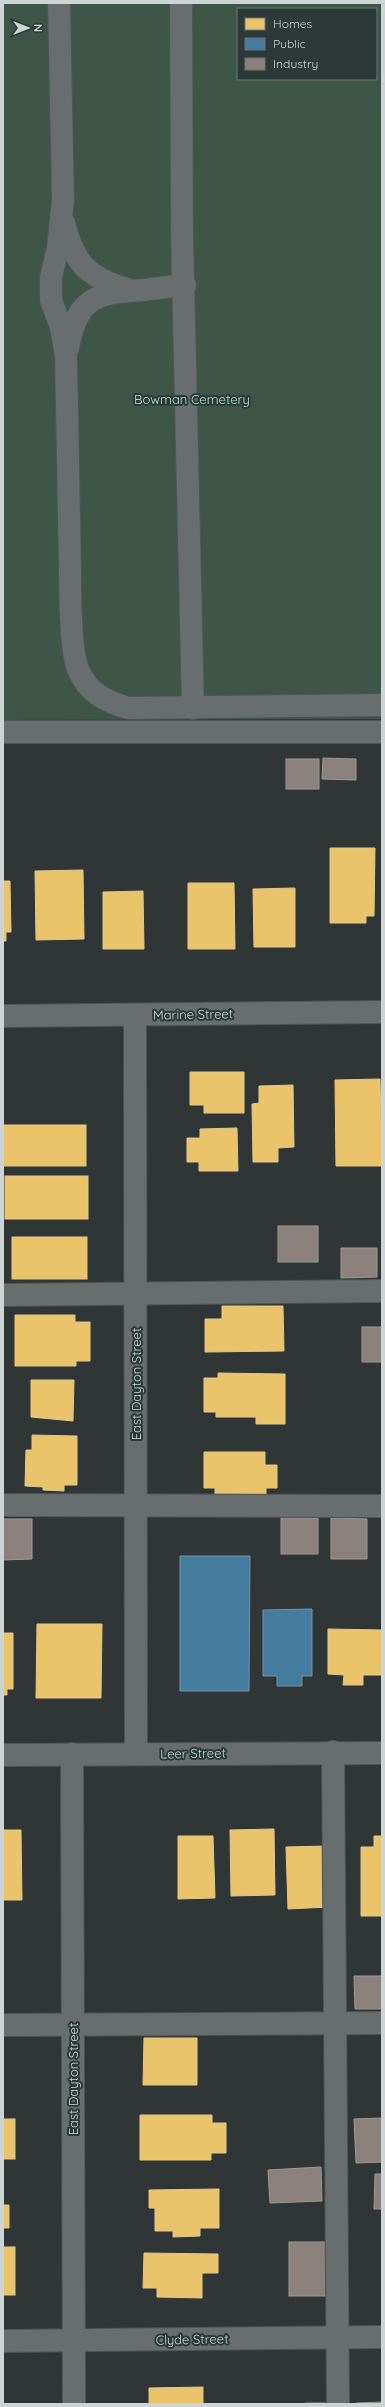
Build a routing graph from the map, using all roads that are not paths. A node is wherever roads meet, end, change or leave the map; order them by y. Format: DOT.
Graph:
graph roads {
  1 [pos="60,3"];
  2 [pos="180,3"];
  3 [pos="62,216"];
  4 [pos="184,285"];
  5 [pos="128,289"];
  6 [pos="66,356"];
  7 [pos="382,705"];
  8 [pos="193,708"];
  9 [pos="3,732"];
  10 [pos="382,732"];
  11 [pos="382,1012"];
  12 [pos="135,1014"];
  13 [pos="3,1016"];
  14 [pos="382,1291"];
  15 [pos="136,1293"];
  16 [pos="3,1294"];
  17 [pos="3,1505"];
  18 [pos="136,1506"];
  19 [pos="382,1506"];
  20 [pos="333,1752"];
  21 [pos="382,1753"];
  22 [pos="72,1754"];
  23 [pos="136,1754"];
  24 [pos="3,1755"];
  25 [pos="335,2023"];
  26 [pos="382,2023"];
  27 [pos="72,2024"];
  28 [pos="3,2025"];
  29 [pos="337,2337"];
  30 [pos="382,2337"];
  31 [pos="74,2340"];
  32 [pos="3,2341"];
  33 [pos="74,2404"];
  34 [pos="338,2404"];
  1 -- 3 [label="street"];
  2 -- 4 [label="street"];
  3 -- 5 [label="street"];
  3 -- 6 [label="street"];
  4 -- 5 [label="street"];
  4 -- 8 [label="street"];
  5 -- 6 [label="street"];
  6 -- 8 [label="street"];
  7 -- 8 [label="street"];
  9 -- 10 [label="street"];
  11 -- 12 [label="street, Marine Street"];
  12 -- 13 [label="street, Marine Street"];
  12 -- 15 [label="street, East Dayton Street"];
  14 -- 15 [label="street"];
  15 -- 16 [label="street"];
  15 -- 18 [label="street, East Dayton Street"];
  17 -- 18 [label="street"];
  18 -- 19 [label="street"];
  18 -- 23 [label="street, East Dayton Street"];
  20 -- 21 [label="street, Leer Street"];
  20 -- 23 [label="street, Leer Street"];
  20 -- 25 [label="street"];
  22 -- 23 [label="street, Leer Street"];
  22 -- 24 [label="street, Leer Street"];
  22 -- 27 [label="street, East Dayton Street"];
  25 -- 26 [label="street"];
  25 -- 27 [label="street"];
  25 -- 29 [label="street"];
  27 -- 28 [label="street"];
  27 -- 31 [label="street, East Dayton Street"];
  29 -- 30 [label="street, Clyde Street"];
  29 -- 31 [label="street, Clyde Street"];
  29 -- 34 [label="street"];
  31 -- 32 [label="street, Clyde Street"];
  31 -- 33 [label="street, East Dayton Street"];
}
